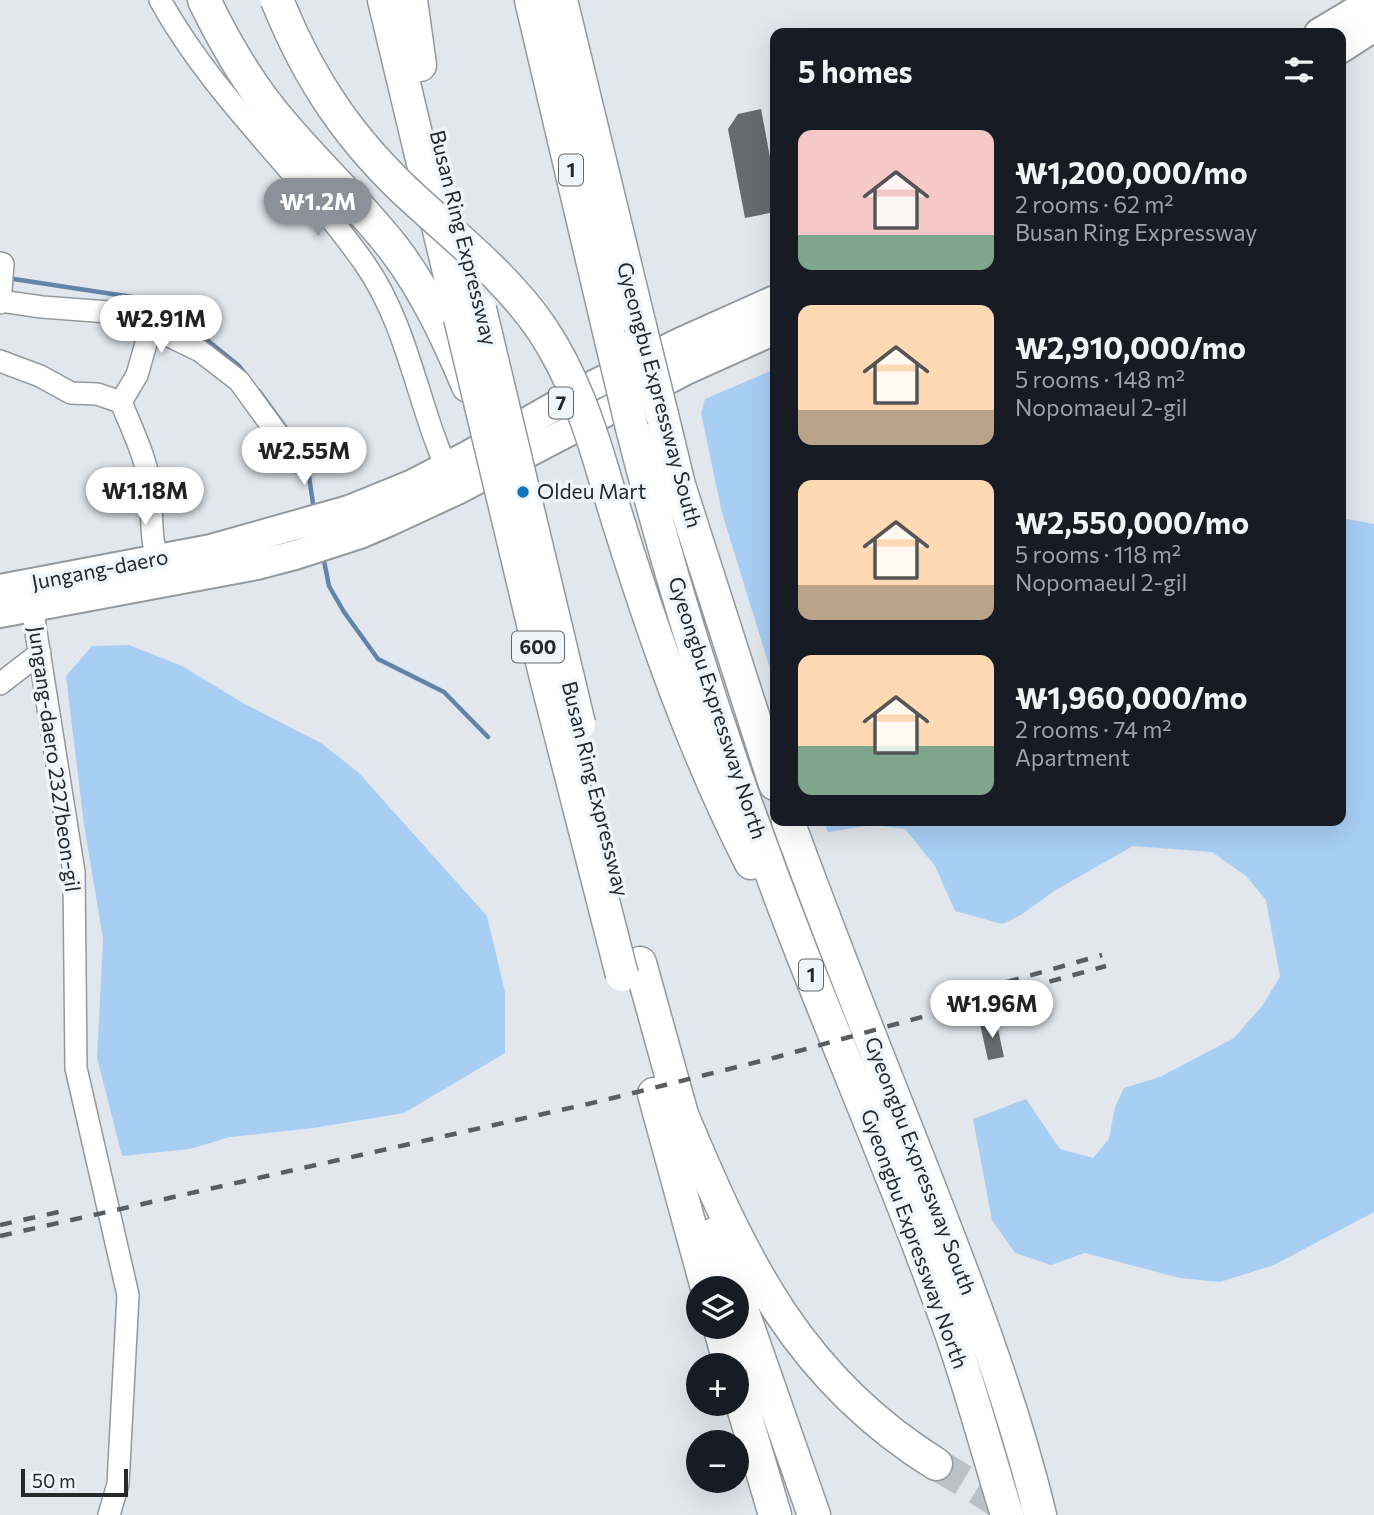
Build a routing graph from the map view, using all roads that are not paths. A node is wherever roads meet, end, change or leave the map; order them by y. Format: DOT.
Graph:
graph roads {
  1 [pos="160,0"];
  2 [pos="204,0"];
  3 [pos="277,0"];
  4 [pos="384,0"];
  5 [pos="405,0"];
  6 [pos="411,0"];
  7 [pos="531,0"];
  8 [pos="561,0"];
  9 [pos="1374,0"];
  10 [pos="1374,27"];
  11 [pos="1326,28"];
  12 [pos="1346,44"];
  13 [pos="420,65"];
  14 [pos="1,289"];
  15 [pos="770,302"];
  16 [pos="461,319"];
  17 [pos="151,326"];
  18 [pos="770,332"];
  19 [pos="0,361"];
  20 [pos="121,402"];
  21 [pos="298,463"];
  22 [pos="451,479"];
  23 [pos="349,513"];
  24 [pos="285,522"];
  25 [pos="154,546"];
  26 [pos="20,593"];
  27 [pos="0,613"];
  28 [pos="40,653"];
  29 [pos="0,684"];
  30 [pos="770,768"];
  31 [pos="790,826"];
  32 [pos="631,969"];
  33 [pos="824,1006"];
  34 [pos="682,1117"];
  35 [pos="704,1276"];
  36 [pos="730,1276"];
  37 [pos="749,1332"];
  38 [pos="746,1416"];
  39 [pos="936,1464"];
  40 [pos="108,1515"];
  41 [pos="775,1515"];
  42 [pos="814,1515"];
  43 [pos="1007,1515"];
  44 [pos="1040,1515"];
  1 -- 22 [label="street"];
  2 -- 16 [label="highway"];
  3 -- 33 [label="highway, bridge"];
  4 -- 16 [label="highway, Busan Ring Expressway / 600"];
  5 -- 13 [label="highway, Busan Ring Expressway / 600"];
  6 -- 13 [label="highway"];
  7 -- 33 [label="highway, Gyeongbu Expressway North / 1, bridge"];
  8 -- 30 [label="highway, Gyeongbu Expressway South / 1, bridge"];
  9 -- 11 [label="main road"];
  10 -- 12 [label="main road"];
  13 -- 16 [label="highway, Busan Ring Expressway / 600"];
  14 -- 17 [label="street"];
  15 -- 22 [label="main road, Jungang-daero / 7"];
  16 -- 32 [label="highway, Busan Ring Expressway / 600, bridge"];
  16 -- 32 [label="highway, Busan Ring Expressway / 600, bridge"];
  17 -- 20 [label="street"];
  17 -- 21 [label="street"];
  18 -- 22 [label="main road, Jungang-daero / 7"];
  19 -- 20 [label="street"];
  20 -- 25 [label="street"];
  22 -- 23 [label="main road, Jungang-daero / 7"];
  23 -- 24 [label="main road, Jungang-daero / 7"];
  23 -- 26 [label="main road, Jungang-daero / 7"];
  24 -- 25 [label="street"];
  24 -- 26 [label="main road, Jungang-daero / 7"];
  25 -- 26 [label="street"];
  26 -- 27 [label="main road, Jungang-daero / 7"];
  26 -- 28 [label="street, Jungang-daero 2327beon-gil"];
  28 -- 29 [label="street"];
  28 -- 40 [label="street, Jungang-daero 2327beon-gil"];
  31 -- 44 [label="highway, Gyeongbu Expressway South / 1"];
  32 -- 34 [label="highway, Busan Ring Expressway / 600"];
  32 -- 35 [label="highway, Busan Ring Expressway / 600"];
  33 -- 43 [label="highway, Gyeongbu Expressway North / 1"];
  34 -- 36 [label="highway, Busan Ring Expressway / 600"];
  34 -- 39 [label="highway"];
  37 -- 42 [label="highway"];
  38 -- 41 [label="highway"];
}
